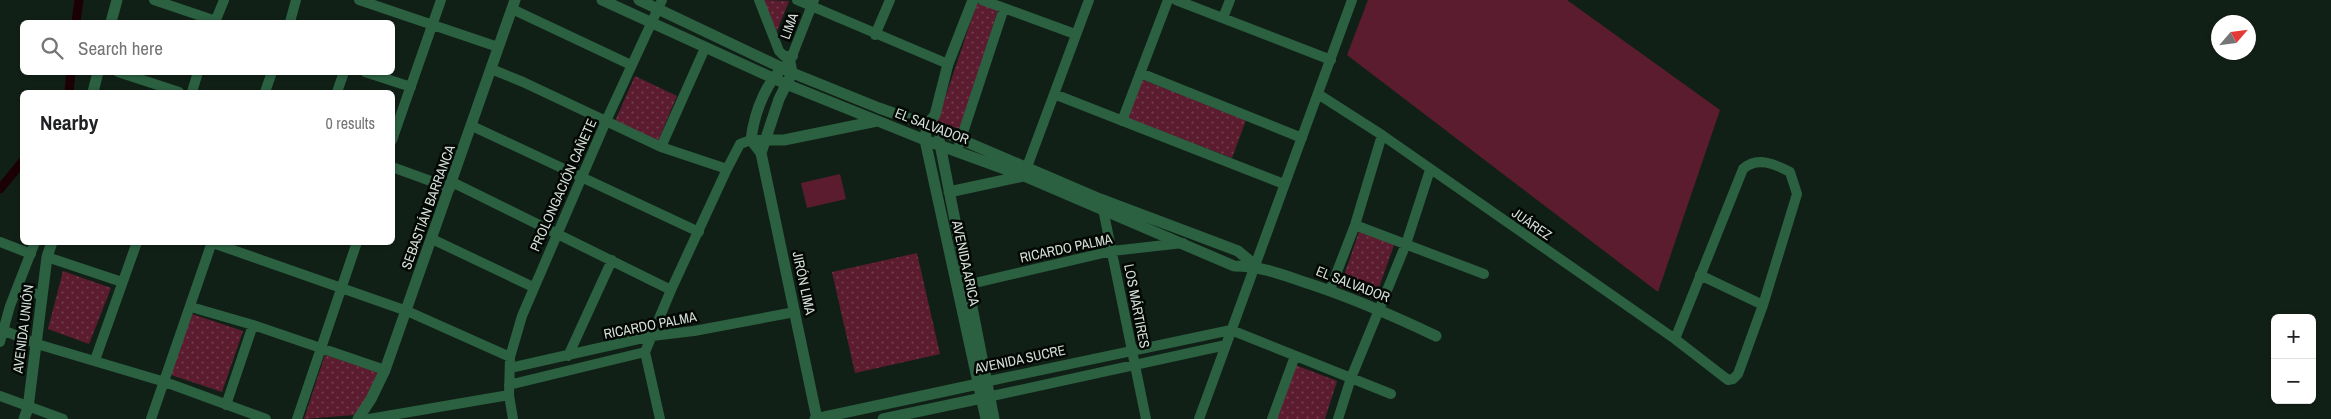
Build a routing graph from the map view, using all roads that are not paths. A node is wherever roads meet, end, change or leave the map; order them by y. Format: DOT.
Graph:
graph roads {
  1 [pos="117,0"];
  2 [pos="154,0"];
  3 [pos="224,0"];
  4 [pos="296,0"];
  5 [pos="358,0"];
  6 [pos="441,0"];
  7 [pos="602,0"];
  8 [pos="639,0"];
  9 [pos="759,0"];
  10 [pos="797,0"];
  11 [pos="890,0"];
  12 [pos="973,0"];
  13 [pos="982,0"];
  14 [pos="1089,0"];
  15 [pos="1168,0"];
  16 [pos="1176,0"];
  17 [pos="1230,0"];
  18 [pos="1352,0"];
  19 [pos="370,2"];
  20 [pos="812,3"];
  21 [pos="660,4"];
  22 [pos="514,5"];
  23 [pos="1004,8"];
  24 [pos="1223,18"];
  25 [pos="112,20"];
  26 [pos="210,20"];
  27 [pos="217,20"];
  28 [pos="291,20"];
  29 [pos="651,23"];
  30 [pos="432,26"];
  31 [pos="1075,34"];
  32 [pos="875,35"];
  33 [pos="498,47"];
  34 [pos="704,48"];
  35 [pos="1331,60"];
  36 [pos="789,64"];
  37 [pos="948,64"];
  38 [pos="631,65"];
  39 [pos="491,69"];
  40 [pos="1140,73"];
  41 [pos="97,75"];
  42 [pos="127,75"];
  43 [pos="197,75"];
  44 [pos="271,75"];
  45 [pos="343,75"];
  46 [pos="374,75"];
  47 [pos="774,78"];
  48 [pos="786,84"];
  49 [pos="411,87"];
  50 [pos="93,90"];
  51 [pos="173,90"];
  52 [pos="193,90"];
  53 [pos="266,90"];
  54 [pos="338,90"];
  55 [pos="1054,94"];
  56 [pos="1318,94"];
  57 [pos="935,115"];
  58 [pos="877,120"];
  59 [pos="1122,121"];
  60 [pos="606,122"];
  61 [pos="927,125"];
  62 [pos="472,126"];
  63 [pos="939,130"];
  64 [pos="395,132"];
  65 [pos="1382,135"];
  66 [pos="1302,138"];
  67 [pos="751,140"];
  68 [pos="767,140"];
  69 [pos="925,140"];
  70 [pos="961,140"];
  71 [pos="939,144"];
  72 [pos="661,147"];
  73 [pos="957,152"];
  74 [pos="761,153"];
  75 [pos="395,168"];
  76 [pos="727,169"];
  77 [pos="1430,170"];
  78 [pos="1026,172"];
  79 [pos="582,177"];
  80 [pos="1284,184"];
  81 [pos="451,185"];
  82 [pos="949,192"];
  83 [pos="1100,199"];
  84 [pos="1104,210"];
  85 [pos="1355,225"];
  86 [pos="699,232"];
  87 [pos="557,234"];
  88 [pos="432,239"];
  89 [pos="0,242"];
  90 [pos="1184,243"];
  91 [pos="1406,244"];
  92 [pos="34,245"];
  93 [pos="51,245"];
  94 [pos="136,245"];
  95 [pos="211,245"];
  96 [pos="218,245"];
  97 [pos="356,245"];
  98 [pos="1112,251"];
  99 [pos="31,254"];
  100 [pos="47,257"];
  101 [pos="612,260"];
  102 [pos="1256,266"];
  103 [pos="1484,274"];
  104 [pos="1700,275"];
  105 [pos="122,282"];
  106 [pos="962,286"];
  107 [pos="342,287"];
  108 [pos="533,287"];
  109 [pos="17,289"];
  110 [pos="671,290"];
  111 [pos="1330,290"];
  112 [pos="42,295"];
  113 [pos="0,302"];
  114 [pos="1764,305"];
  115 [pos="10,306"];
  116 [pos="190,307"];
  117 [pos="1380,309"];
  118 [pos="407,311"];
  119 [pos="795,312"];
  120 [pos="253,325"];
  121 [pos="1231,330"];
  122 [pos="4,331"];
  123 [pos="652,336"];
  124 [pos="1436,336"];
  125 [pos="1675,339"];
  126 [pos="0,342"];
  127 [pos="37,344"];
  128 [pos="1226,345"];
  129 [pos="321,348"];
  130 [pos="1131,351"];
  131 [pos="646,352"];
  132 [pos="568,356"];
  133 [pos="1295,356"];
  134 [pos="510,357"];
  135 [pos="95,360"];
  136 [pos="1134,365"];
  137 [pos="510,368"];
  138 [pos="385,370"];
  139 [pos="1351,378"];
  140 [pos="165,382"];
  141 [pos="983,383"];
  142 [pos="509,390"];
  143 [pos="1391,394"];
  144 [pos="0,396"];
  145 [pos="986,397"];
  146 [pos="226,404"];
  147 [pos="28,408"];
  148 [pos="24,419"];
  149 [pos="62,419"];
  150 [pos="151,419"];
  151 [pos="266,419"];
  152 [pos="298,419"];
  153 [pos="358,419"];
  154 [pos="369,419"];
  155 [pos="513,419"];
  156 [pos="660,419"];
  157 [pos="816,419"];
  158 [pos="883,419"];
  159 [pos="986,419"];
  160 [pos="994,419"];
  161 [pos="1146,419"];
  162 [pos="1199,419"];
  163 [pos="1272,419"];
  164 [pos="1338,419"];
  1 -- 25 [label="street"];
  2 -- 26 [label="street"];
  3 -- 27 [label="street"];
  4 -- 28 [label="street"];
  5 -- 19 [label="street"];
  6 -- 30 [label="street"];
  7 -- 29 [label="street, EL SALVADOR"];
  8 -- 21 [label="street, EL SALVADOR"];
  9 -- 36 [label="street"];
  10 -- 20 [label="street"];
  11 -- 32 [label="street"];
  12 -- 37 [label="street, AVENIDA ARICA"];
  13 -- 23 [label="street"];
  14 -- 31 [label="street"];
  15 -- 40 [label="street"];
  16 -- 24 [label="street"];
  17 -- 24 [label="street"];
  18 -- 35 [label="street"];
  19 -- 30 [label="street"];
  20 -- 32 [label="street"];
  20 -- 36 [label="street, LIMA"];
  21 -- 29 [label="street, PROLONGACIÓN CAÑETE"];
  21 -- 36 [label="street, EL SALVADOR"];
  22 -- 33 [label="street, SEBASTIÁN BARRANCA"];
  22 -- 38 [label="street"];
  23 -- 31 [label="street"];
  23 -- 70 [label="street"];
  24 -- 35 [label="street"];
  29 -- 34 [label="street, EL SALVADOR"];
  29 -- 38 [label="street, PROLONGACIÓN CAÑETE"];
  30 -- 33 [label="street"];
  30 -- 49 [label="street"];
  31 -- 55 [label="street"];
  32 -- 37 [label="street"];
  33 -- 39 [label="street, SEBASTIÁN BARRANCA"];
  34 -- 47 [label="street, EL SALVADOR"];
  34 -- 72 [label="street"];
  35 -- 56 [label="street"];
  36 -- 47 [label="street"];
  36 -- 48 [label="street"];
  36 -- 61 [label="street, EL SALVADOR"];
  37 -- 57 [label="street, AVENIDA ARICA"];
  38 -- 60 [label="street, PROLONGACIÓN CAÑETE"];
  39 -- 60 [label="street"];
  39 -- 62 [label="street, SEBASTIÁN BARRANCA"];
  40 -- 59 [label="street"];
  40 -- 66 [label="street"];
  41 -- 50 [label="street"];
  42 -- 51 [label="street"];
  43 -- 52 [label="street"];
  44 -- 53 [label="street"];
  45 -- 54 [label="street"];
  46 -- 49 [label="street"];
  47 -- 48 [label="street, EL SALVADOR"];
  47 -- 67 [label="street"];
  48 -- 58 [label="street, EL SALVADOR"];
  48 -- 68 [label="street"];
  49 -- 64 [label="street"];
  55 -- 59 [label="street"];
  55 -- 78 [label="street"];
  56 -- 65 [label="street, JUÁREZ"];
  56 -- 66 [label="street"];
  57 -- 61 [label="street, AVENIDA ARICA"];
  57 -- 63 [label="street, AVENIDA ARICA"];
  58 -- 68 [label="street"];
  58 -- 69 [label="street, EL SALVADOR"];
  59 -- 80 [label="street"];
  60 -- 72 [label="street"];
  60 -- 79 [label="street, PROLONGACIÓN CAÑETE"];
  61 -- 63 [label="street, EL SALVADOR"];
  61 -- 69 [label="street, AVENIDA ARICA"];
  62 -- 79 [label="street"];
  62 -- 81 [label="street, SEBASTIÁN BARRANCA"];
  63 -- 70 [label="street, EL SALVADOR"];
  63 -- 71 [label="street, AVENIDA ARICA"];
  65 -- 77 [label="street, JUÁREZ"];
  65 -- 85 [label="street"];
  66 -- 80 [label="street"];
  67 -- 68 [label="street"];
  67 -- 74 [label="street, JIRÓN LIMA"];
  67 -- 76 [label="street"];
  68 -- 74 [label="street"];
  69 -- 71 [label="street, EL SALVADOR"];
  69 -- 106 [label="street, AVENIDA ARICA"];
  70 -- 73 [label="street"];
  70 -- 78 [label="street, EL SALVADOR"];
  71 -- 73 [label="street, EL SALVADOR"];
  71 -- 82 [label="street, AVENIDA ARICA"];
  72 -- 76 [label="street"];
  73 -- 78 [label="street, EL SALVADOR"];
  74 -- 119 [label="street, JIRÓN LIMA"];
  75 -- 81 [label="street"];
  76 -- 86 [label="street"];
  77 -- 91 [label="street"];
  77 -- 125 [label="street, JUÁREZ"];
  78 -- 82 [label="street"];
  78 -- 83 [label="street, EL SALVADOR"];
  78 -- 84 [label="street, EL SALVADOR"];
  79 -- 86 [label="street"];
  79 -- 87 [label="street, PROLONGACIÓN CAÑETE"];
  80 -- 102 [label="street"];
  81 -- 87 [label="street"];
  81 -- 88 [label="street, SEBASTIÁN BARRANCA"];
  82 -- 106 [label="street, AVENIDA ARICA"];
  83 -- 84 [label="street, LOS MÁRTIRES"];
  83 -- 102 [label="street, EL SALVADOR"];
  84 -- 90 [label="street, EL SALVADOR"];
  84 -- 98 [label="street, LOS MÁRTIRES"];
  85 -- 91 [label="street"];
  85 -- 111 [label="street"];
  86 -- 110 [label="street"];
  87 -- 101 [label="street"];
  87 -- 108 [label="street, PROLONGACIÓN CAÑETE"];
  88 -- 108 [label="street"];
  88 -- 118 [label="street, SEBASTIÁN BARRANCA"];
  89 -- 99 [label="street"];
  90 -- 98 [label="street, RICARDO PALMA"];
  90 -- 102 [label="street, EL SALVADOR"];
  91 -- 103 [label="street"];
  91 -- 117 [label="street"];
  92 -- 99 [label="street"];
  93 -- 100 [label="street, AVENIDA UNIÓN"];
  94 -- 105 [label="street"];
  95 -- 116 [label="street"];
  96 -- 107 [label="street"];
  97 -- 107 [label="street"];
  98 -- 106 [label="street, RICARDO PALMA"];
  98 -- 130 [label="street, LOS MÁRTIRES"];
  99 -- 109 [label="street"];
  100 -- 105 [label="street"];
  100 -- 112 [label="street, AVENIDA UNIÓN"];
  101 -- 110 [label="street"];
  101 -- 132 [label="street"];
  102 -- 111 [label="street, EL SALVADOR"];
  102 -- 121 [label="street"];
  104 -- 114 [label="street"];
  104 -- 114 [label="street"];
  104 -- 125 [label="street"];
  105 -- 135 [label="street"];
  106 -- 141 [label="street, AVENIDA ARICA"];
  107 -- 118 [label="street"];
  107 -- 129 [label="street"];
  108 -- 134 [label="street, PROLONGACIÓN CAÑETE"];
  109 -- 112 [label="street"];
  109 -- 115 [label="street"];
  110 -- 123 [label="street"];
  111 -- 117 [label="street, EL SALVADOR"];
  112 -- 127 [label="street, AVENIDA UNIÓN"];
  113 -- 115 [label="street"];
  114 -- 125 [label="street, JUÁREZ"];
  115 -- 122 [label="street"];
  116 -- 120 [label="street"];
  116 -- 140 [label="street"];
  117 -- 124 [label="street, EL SALVADOR"];
  117 -- 139 [label="street"];
  118 -- 134 [label="street"];
  118 -- 138 [label="street, SEBASTIÁN BARRANCA"];
  119 -- 123 [label="street, RICARDO PALMA"];
  119 -- 157 [label="street, JIRÓN LIMA"];
  120 -- 129 [label="street"];
  120 -- 146 [label="street"];
  121 -- 128 [label="street"];
  121 -- 130 [label="street, AVENIDA SUCRE"];
  121 -- 133 [label="street"];
  122 -- 126 [label="street"];
  122 -- 127 [label="street"];
  123 -- 131 [label="street"];
  123 -- 132 [label="street, RICARDO PALMA"];
  127 -- 135 [label="street"];
  127 -- 147 [label="street, AVENIDA UNIÓN"];
  128 -- 136 [label="street"];
  128 -- 162 [label="street"];
  129 -- 138 [label="street"];
  129 -- 152 [label="street"];
  130 -- 136 [label="street, LOS MÁRTIRES"];
  130 -- 141 [label="street, AVENIDA SUCRE"];
  131 -- 142 [label="street, RICARDO PALMA"];
  131 -- 156 [label="street"];
  132 -- 137 [label="street, RICARDO PALMA"];
  133 -- 139 [label="street"];
  133 -- 163 [label="street"];
  134 -- 137 [label="street, PROLONGACIÓN CAÑETE"];
  135 -- 140 [label="street"];
  136 -- 145 [label="street"];
  136 -- 161 [label="street, LOS MÁRTIRES"];
  137 -- 142 [label="street, PROLONGACIÓN CAÑETE"];
  138 -- 153 [label="street, SEBASTIÁN BARRANCA"];
  139 -- 143 [label="street"];
  139 -- 164 [label="street"];
  140 -- 146 [label="street"];
  140 -- 150 [label="street"];
  141 -- 145 [label="street, AVENIDA ARICA"];
  141 -- 157 [label="street, AVENIDA SUCRE"];
  142 -- 154 [label="street, RICARDO PALMA"];
  142 -- 155 [label="street, PROLONGACIÓN CAÑETE"];
  144 -- 147 [label="street"];
  145 -- 158 [label="street"];
  145 -- 159 [label="street, AVENIDA ARICA"];
  145 -- 160 [label="street, AVENIDA ARICA"];
  146 -- 151 [label="street"];
  147 -- 148 [label="street, AVENIDA UNIÓN"];
  147 -- 149 [label="street"];
}
